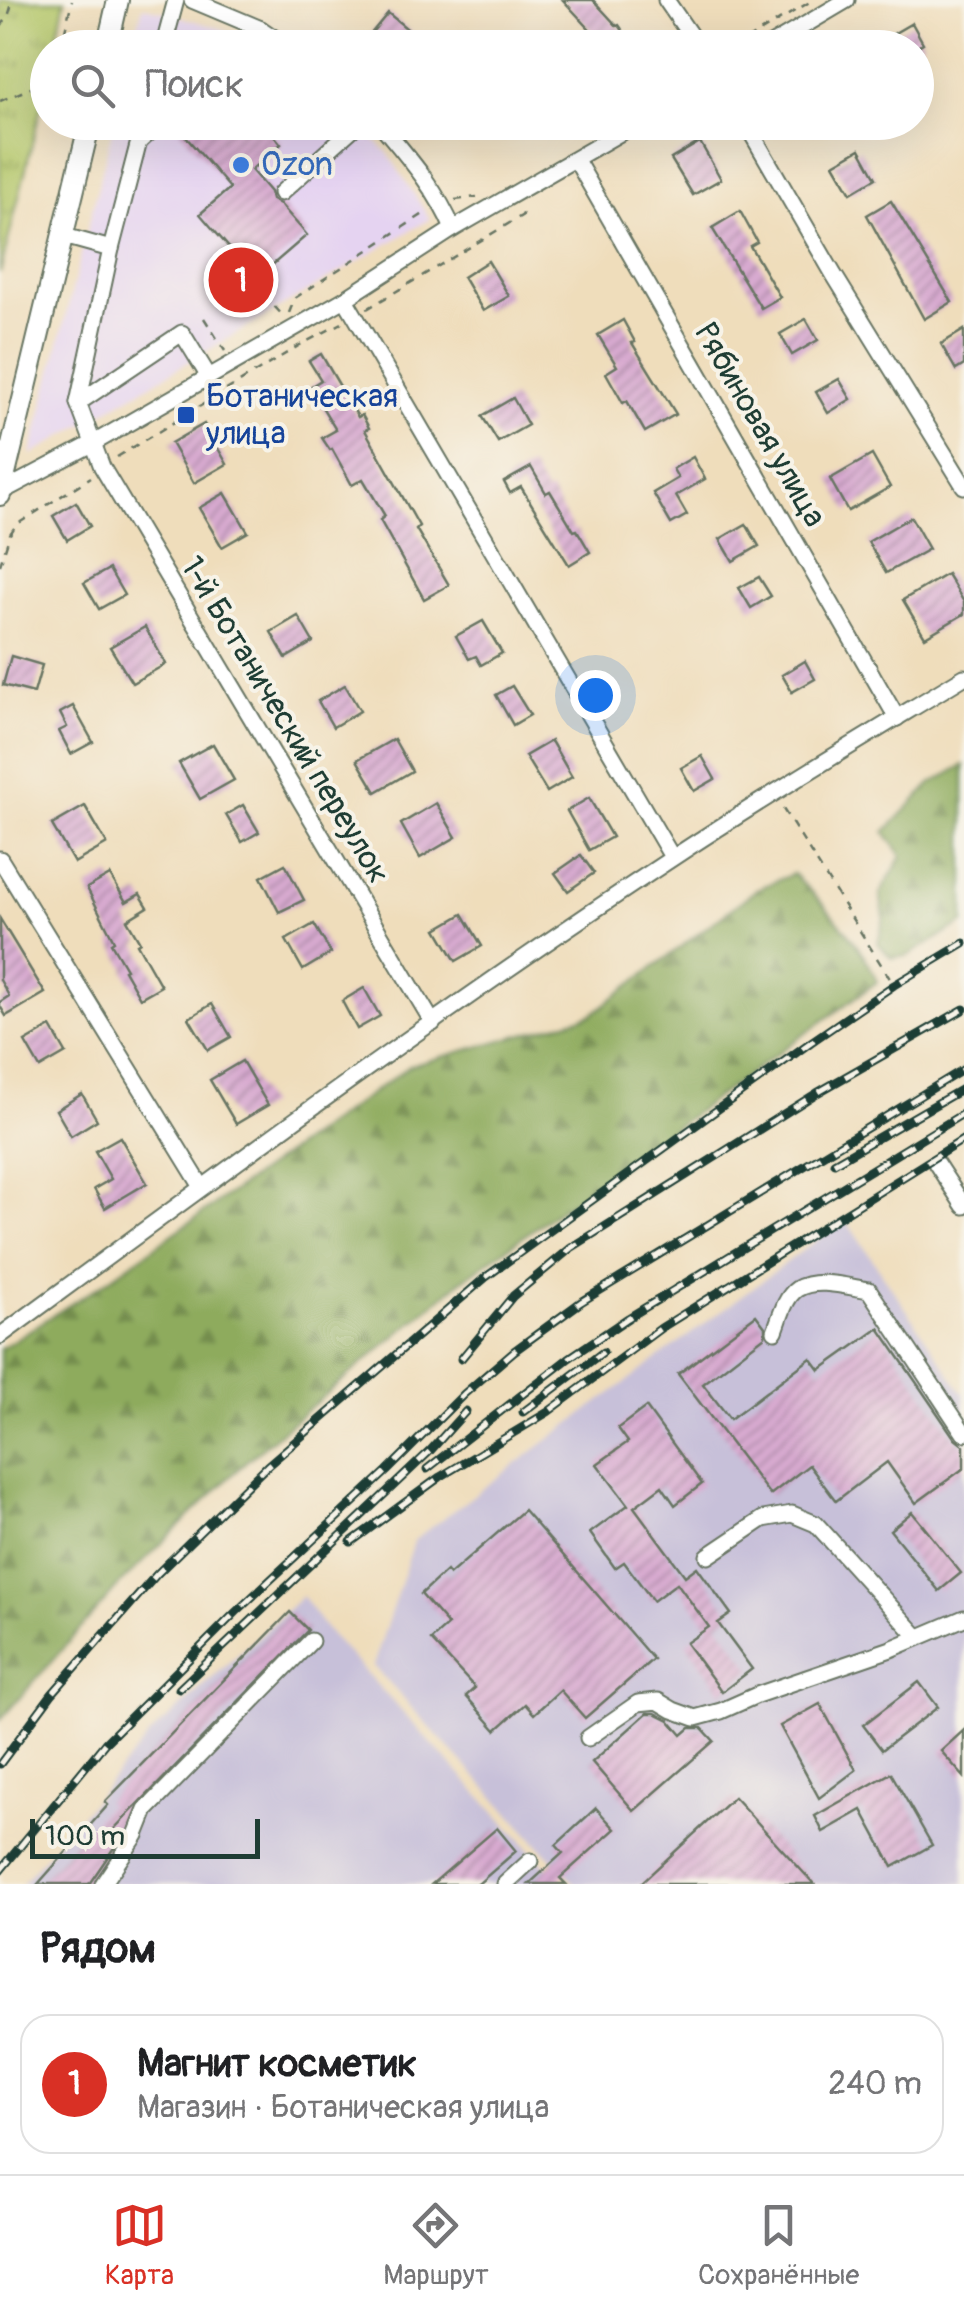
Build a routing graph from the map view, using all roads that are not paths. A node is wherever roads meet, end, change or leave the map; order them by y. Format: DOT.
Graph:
graph roads {
  1 [pos="118,0"];
  2 [pos="176,0"];
  3 [pos="192,0"];
  4 [pos="666,0"];
  5 [pos="847,0"];
  6 [pos="261,29"];
  7 [pos="111,30"];
  8 [pos="168,30"];
  9 [pos="687,30"];
  10 [pos="796,30"];
  11 [pos="86,140"];
  12 [pos="340,140"];
  13 [pos="393,140"];
  14 [pos="609,140"];
  15 [pos="755,140"];
  16 [pos="139,142"];
  17 [pos="576,160"];
  18 [pos="281,193"];
  19 [pos="453,229"];
  20 [pos="64,236"];
  21 [pos="111,248"];
  22 [pos="345,299"];
  23 [pos="209,377"];
  24 [pos="78,403"];
  25 [pos="92,444"];
  26 [pos="964,486"];
  27 [pos="0,494"];
  28 [pos="964,677"];
  29 [pos="897,718"];
  30 [pos="672,858"];
  31 [pos="0,859"];
  32 [pos="433,1023"];
  33 [pos="936,1163"];
  34 [pos="202,1187"];
  35 [pos="964,1206"];
  36 [pos="775,1331"];
  37 [pos="0,1336"];
  38 [pos="964,1433"];
  39 [pos="708,1556"];
  40 [pos="964,1618"];
  41 [pos="918,1637"];
  42 [pos="311,1641"];
  43 [pos="588,1738"];
  44 [pos="530,1862"];
  45 [pos="103,1884"];
  46 [pos="505,1884"];
  1 -- 7 [label="main road"];
  2 -- 8 [label="street"];
  3 -- 6 [label="street"];
  4 -- 9 [label="street"];
  5 -- 10 [label="street"];
  11 -- 20 [label="main road"];
  12 -- 18 [label="street"];
  13 -- 19 [label="street"];
  14 -- 17 [label="street"];
  15 -- 26 [label="street"];
  16 -- 21 [label="street"];
  17 -- 19 [label="street"];
  17 -- 29 [label="street, Рябиновая улица"];
  19 -- 22 [label="street"];
  20 -- 21 [label="street"];
  20 -- 27 [label="main road"];
  21 -- 24 [label="street"];
  22 -- 23 [label="street"];
  22 -- 30 [label="street"];
  23 -- 24 [label="street"];
  23 -- 25 [label="street"];
  24 -- 25 [label="street, 1-й Ботанический переулок"];
  25 -- 27 [label="street"];
  25 -- 32 [label="street, 1-й Ботанический переулок"];
  28 -- 29 [label="street"];
  29 -- 30 [label="street"];
  30 -- 32 [label="street"];
  31 -- 34 [label="street"];
  32 -- 34 [label="street"];
  33 -- 35 [label="street"];
  34 -- 37 [label="street"];
  36 -- 38 [label="street"];
  39 -- 41 [label="street"];
  40 -- 41 [label="street"];
  41 -- 43 [label="street"];
  42 -- 45 [label="street"];
  44 -- 46 [label="street"];
}
